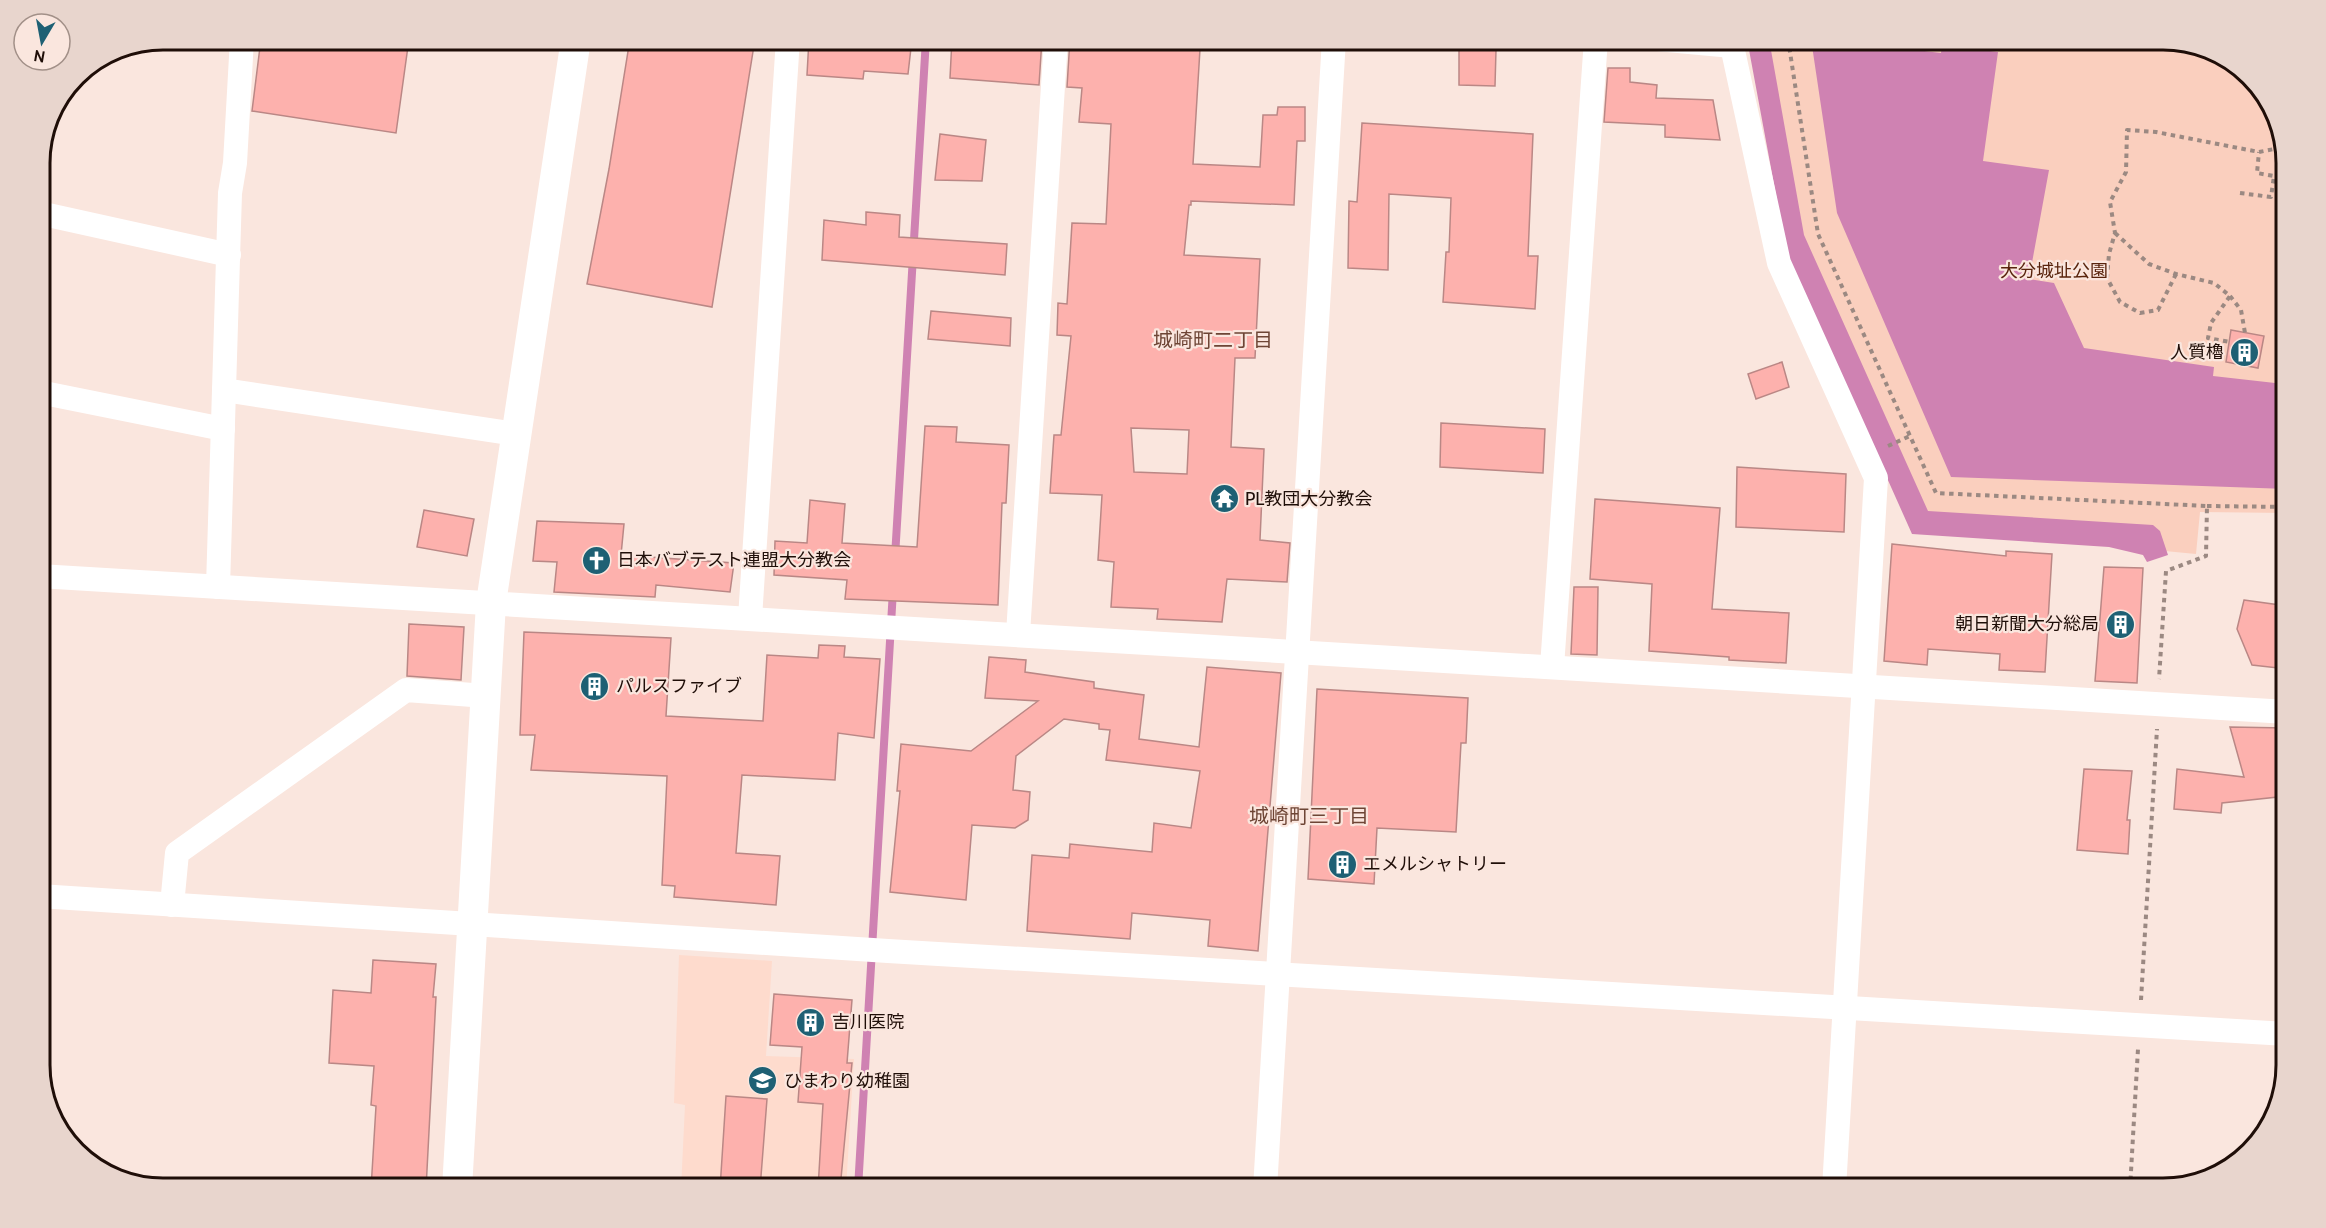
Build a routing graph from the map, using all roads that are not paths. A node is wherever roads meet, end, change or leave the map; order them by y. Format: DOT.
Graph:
graph roads {
  1 [pos="241,50"];
  2 [pos="574,50"];
  3 [pos="788,50"];
  4 [pos="1055,50"];
  5 [pos="1333,50"];
  6 [pos="1595,50"];
  7 [pos="1733,50"];
  8 [pos="50,215"];
  9 [pos="229,255"];
  10 [pos="224,390"];
  11 [pos="50,394"];
  12 [pos="223,429"];
  13 [pos="516,434"];
  14 [pos="50,577"];
  15 [pos="218,587"];
  16 [pos="491,603"];
  17 [pos="750,618"];
  18 [pos="1018,634"];
  19 [pos="1298,651"];
  20 [pos="1552,667"];
  21 [pos="1862,686"];
  22 [pos="486,696"];
  23 [pos="2276,710"];
  24 [pos="50,897"];
  25 [pos="172,905"];
  26 [pos="472,925"];
  27 [pos="1278,974"];
  28 [pos="1844,1008"];
  29 [pos="2276,1033"];
  30 [pos="458,1178"];
  31 [pos="1266,1178"];
  32 [pos="1835,1178"];
  1 -- 9 [label="street"];
  2 -- 13 [label="street"];
  3 -- 17 [label="street"];
  4 -- 18 [label="street"];
  5 -- 19 [label="street"];
  6 -- 20 [label="street"];
  7 -- 21 [label="street"];
  8 -- 9 [label="street"];
  9 -- 10 [label="street"];
  10 -- 12 [label="street"];
  10 -- 13 [label="street"];
  11 -- 12 [label="street"];
  12 -- 15 [label="street"];
  13 -- 16 [label="street"];
  14 -- 15 [label="street"];
  15 -- 16 [label="street"];
  16 -- 17 [label="street"];
  16 -- 22 [label="street"];
  17 -- 18 [label="street"];
  18 -- 19 [label="street"];
  19 -- 20 [label="street"];
  19 -- 27 [label="street"];
  20 -- 21 [label="street"];
  21 -- 23 [label="street"];
  21 -- 28 [label="street"];
  22 -- 25 [label="street"];
  22 -- 26 [label="street"];
  24 -- 25 [label="street"];
  25 -- 26 [label="street"];
  26 -- 27 [label="street"];
  26 -- 30 [label="street"];
  27 -- 28 [label="street"];
  27 -- 31 [label="street"];
  28 -- 29 [label="street"];
  28 -- 32 [label="street"];
}
